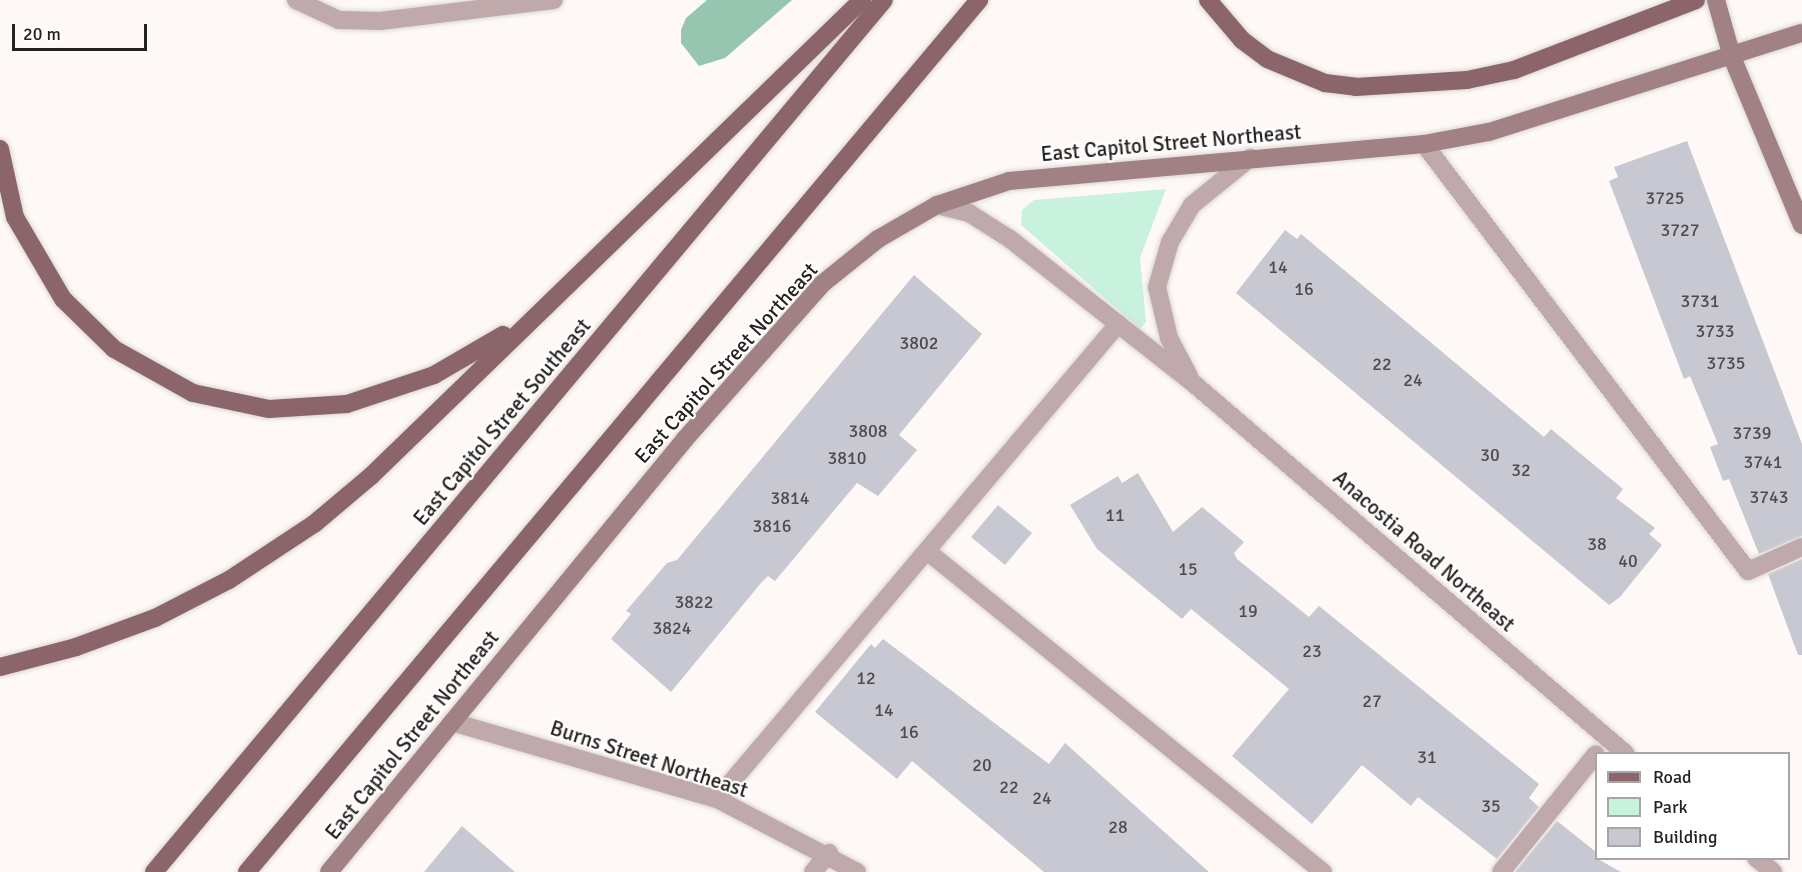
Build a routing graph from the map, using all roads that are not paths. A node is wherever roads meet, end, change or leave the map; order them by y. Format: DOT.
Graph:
graph roads {
  1 [pos="296,0"];
  2 [pos="554,0"];
  3 [pos="862,0"];
  4 [pos="884,0"];
  5 [pos="979,0"];
  6 [pos="1208,0"];
  7 [pos="1696,0"];
  8 [pos="1716,0"];
  9 [pos="1802,33"];
  10 [pos="1732,57"];
  11 [pos="1424,144"];
  12 [pos="0,149"];
  13 [pos="1250,158"];
  14 [pos="937,206"];
  15 [pos="1802,225"];
  16 [pos="563,287"];
  17 [pos="1118,324"];
  18 [pos="1193,383"];
  19 [pos="1802,547"];
  20 [pos="927,551"];
  21 [pos="0,667"];
  22 [pos="452,722"];
  23 [pos="1601,749"];
  24 [pos="1620,752"];
  25 [pos="1595,756"];
  26 [pos="717,799"];
  27 [pos="829,853"];
  28 [pos="1758,860"];
  29 [pos="154,872"];
  30 [pos="247,872"];
  31 [pos="329,872"];
  32 [pos="813,872"];
  33 [pos="857,872"];
  34 [pos="1323,872"];
  35 [pos="1501,872"];
  36 [pos="1773,872"];
  1 -- 2 [label="street"];
  3 -- 16 [label="main road"];
  4 -- 29 [label="main road, East Capitol Street Southeast"];
  5 -- 30 [label="main road, East Capitol Street Northeast"];
  6 -- 7 [label="main road"];
  8 -- 10 [label="main road"];
  9 -- 10 [label="main road, East Capitol Street Northeast"];
  10 -- 11 [label="main road, East Capitol Street Northeast"];
  10 -- 15 [label="main road"];
  11 -- 13 [label="main road, East Capitol Street Northeast"];
  11 -- 19 [label="street"];
  12 -- 16 [label="main road"];
  13 -- 14 [label="main road, East Capitol Street Northeast"];
  13 -- 18 [label="street, Anacostia Road Northeast"];
  14 -- 17 [label="street, Anacostia Road Northeast"];
  14 -- 22 [label="main road, East Capitol Street Northeast"];
  16 -- 21 [label="main road"];
  17 -- 18 [label="street, Anacostia Road Northeast"];
  17 -- 20 [label="street"];
  18 -- 23 [label="street, Anacostia Road Northeast"];
  20 -- 26 [label="street"];
  20 -- 34 [label="street"];
  22 -- 26 [label="street, Burns Street Northeast"];
  22 -- 31 [label="main road, East Capitol Street Northeast"];
  23 -- 24 [label="street, Anacostia Road Northeast"];
  25 -- 35 [label="street"];
  26 -- 27 [label="street, Burns Street Northeast"];
  27 -- 32 [label="street"];
  27 -- 33 [label="street, Burns Street Northeast"];
  28 -- 36 [label="street"];
}
